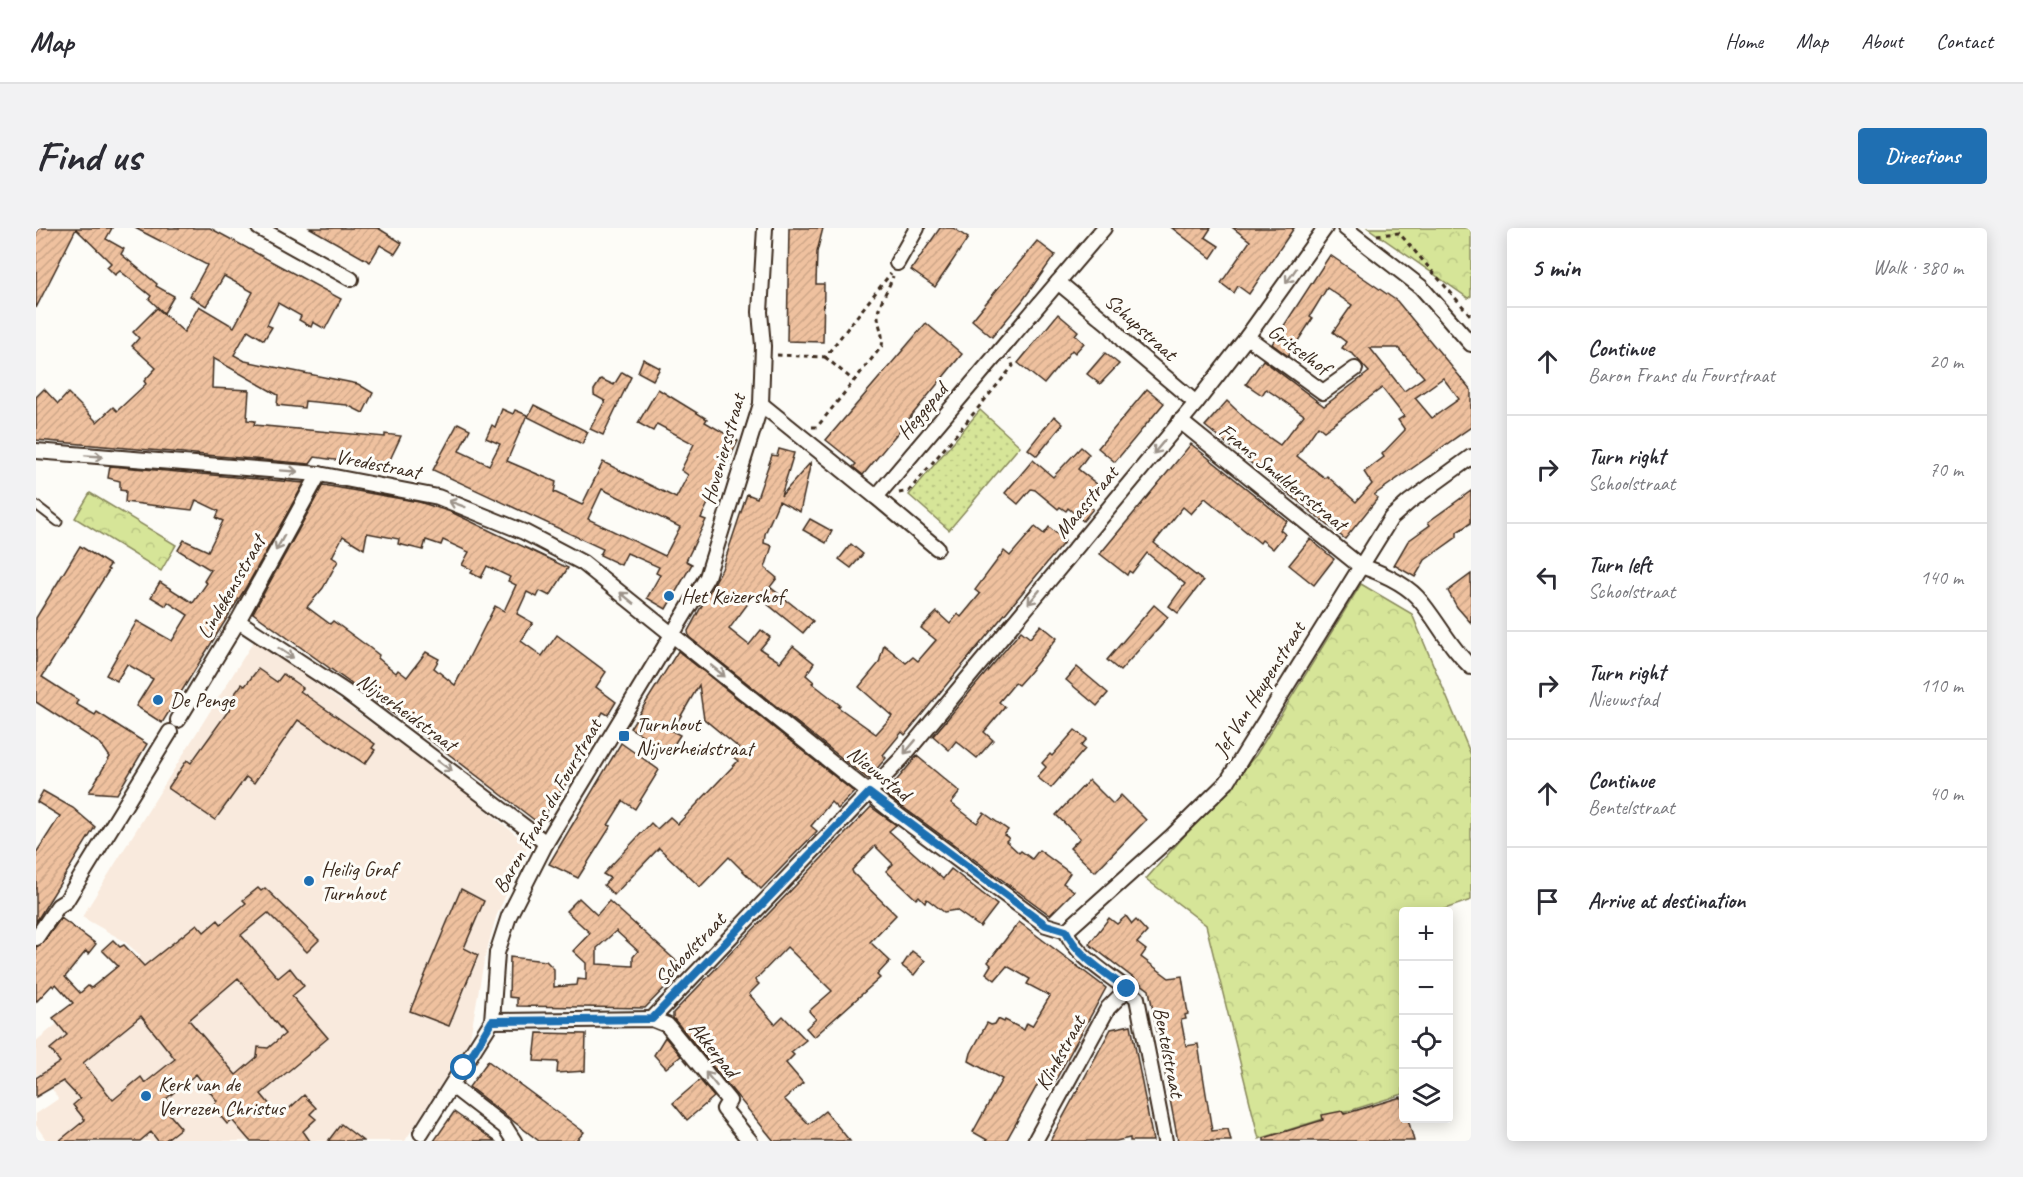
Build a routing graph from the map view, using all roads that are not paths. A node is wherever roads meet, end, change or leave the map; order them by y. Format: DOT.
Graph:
graph roads {
  1 [pos="259,228"];
  2 [pos="765,228"];
  3 [pos="917,228"];
  4 [pos="1104,228"];
  5 [pos="1325,228"];
  6 [pos="1344,228"];
  7 [pos="897,263"];
  8 [pos="351,279"];
  9 [pos="1059,282"];
  10 [pos="1248,337"];
  11 [pos="1471,344"];
  12 [pos="1355,369"];
  13 [pos="1196,403"];
  14 [pos="761,404"];
  15 [pos="1180,421"];
  16 [pos="36,451"];
  17 [pos="1471,457"];
  18 [pos="319,474"];
  19 [pos="876,497"];
  20 [pos="36,505"];
  21 [pos="58,522"];
  22 [pos="937,548"];
  23 [pos="1360,566"];
  24 [pos="238,621"];
  25 [pos="672,634"];
  26 [pos="1471,667"];
  27 [pos="869,793"];
  28 [pos="546,843"];
  29 [pos="1066,931"];
  30 [pos="36,938"];
  31 [pos="1127,989"];
  32 [pos="652,1019"];
  33 [pos="492,1021"];
  34 [pos="452,1086"];
  35 [pos="421,1133"];
  36 [pos="514,1141"];
  37 [pos="750,1141"];
  38 [pos="1035,1141"];
  39 [pos="1165,1141"];
  1 -- 8 [label="street"];
  2 -- 14 [label="street, Hoveniersstraat"];
  3 -- 7 [label="street"];
  4 -- 9 [label="street"];
  5 -- 10 [label="street, Maasstraat, one-way"];
  6 -- 11 [label="street"];
  9 -- 13 [label="street, Schupstraat"];
  9 -- 19 [label="street, Heggepad"];
  10 -- 12 [label="street, Gritselhof"];
  10 -- 13 [label="street, Maasstraat"];
  13 -- 15 [label="street, Maasstraat"];
  14 -- 19 [label="street"];
  14 -- 25 [label="street, Hoveniersstraat"];
  15 -- 23 [label="street, Frans Smuldersstraat"];
  15 -- 27 [label="street, Maasstraat, one-way"];
  16 -- 18 [label="street, Vredestraat, one-way"];
  17 -- 23 [label="street, Jef Van Heupenstraat"];
  18 -- 24 [label="street, Lindekensstraat, one-way"];
  25 -- 18 [label="street, Vredestraat, one-way"];
  19 -- 22 [label="street"];
  20 -- 21 [label="lane"];
  23 -- 26 [label="street, Frans Smuldersstraat"];
  23 -- 29 [label="street, Jef Van Heupenstraat"];
  24 -- 28 [label="street, Nijverheidstraat, one-way"];
  24 -- 30 [label="street, Lindekensstraat"];
  25 -- 27 [label="street, Nieuwstad, one-way"];
  25 -- 28 [label="street, Baron Frans du Fourstraat"];
  27 -- 29 [label="street, Nieuwstad"];
  27 -- 32 [label="street, Schoolstraat"];
  28 -- 33 [label="street, Baron Frans du Fourstraat"];
  29 -- 31 [label="street, Bentelstraat"];
  31 -- 38 [label="street, Klinkstraat"];
  31 -- 39 [label="street, Bentelstraat"];
  32 -- 33 [label="street"];
  37 -- 32 [label="street, Akkerpad, one-way"];
  33 -- 34 [label="street, Baron Frans du Fourstraat"];
  34 -- 35 [label="street, Baron Frans du Fourstraat"];
  34 -- 36 [label="street"];
}
